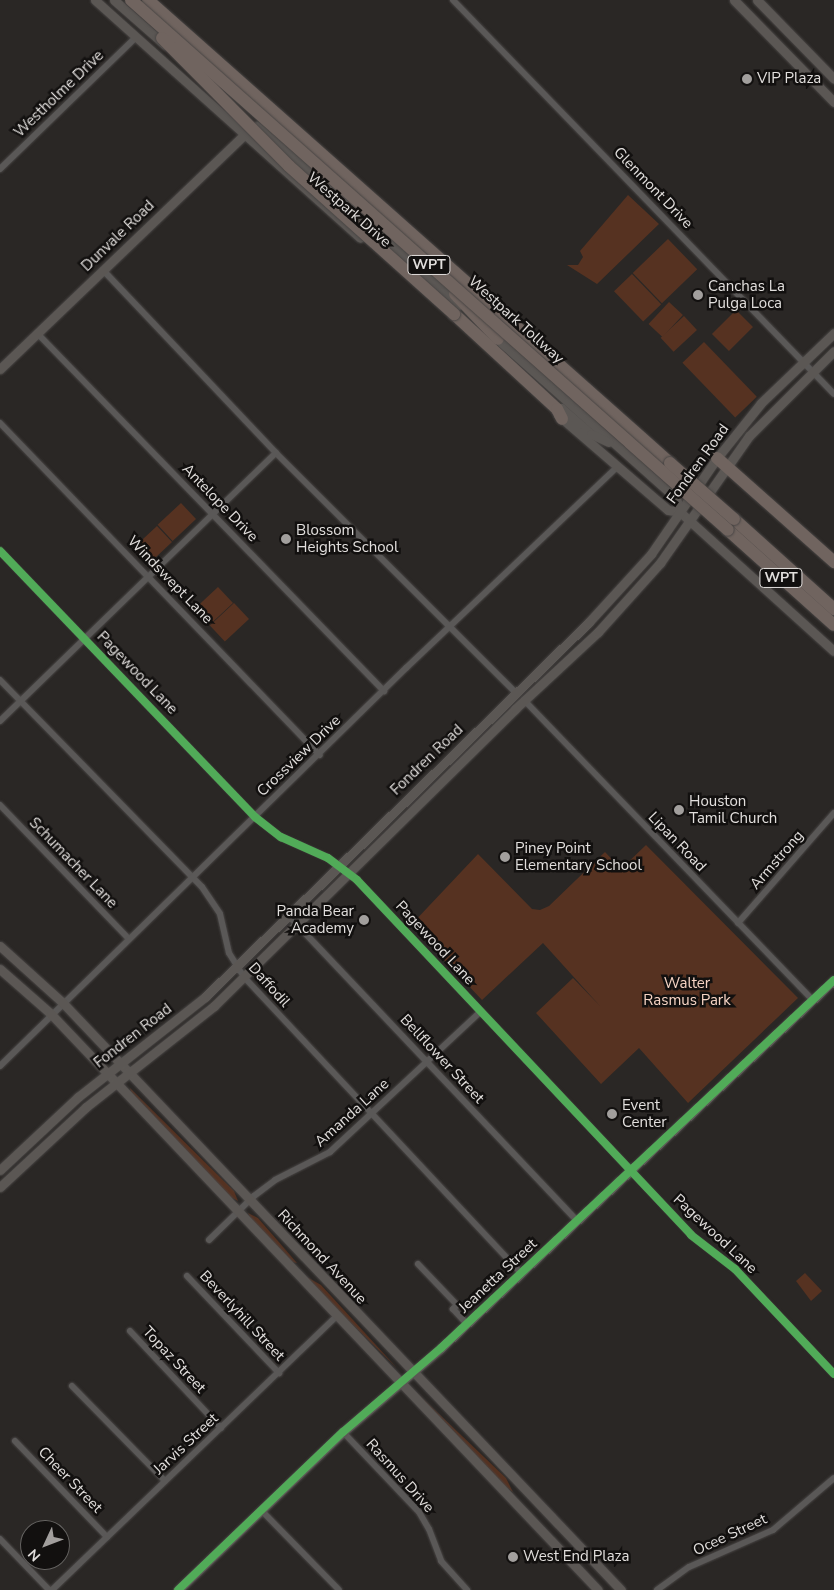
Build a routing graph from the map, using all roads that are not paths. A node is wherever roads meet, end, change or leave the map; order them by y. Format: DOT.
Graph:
graph roads {
  1 [pos="95,0"];
  2 [pos="114,0"];
  3 [pos="125,0"];
  4 [pos="131,0"];
  5 [pos="148,0"];
  6 [pos="453,0"];
  7 [pos="734,0"];
  8 [pos="757,0"];
  9 [pos="136,38"];
  10 [pos="832,77"];
  11 [pos="818,86"];
  12 [pos="834,102"];
  13 [pos="255,124"];
  14 [pos="245,134"];
  15 [pos="336,167"];
  16 [pos="0,169"];
  17 [pos="103,270"];
  18 [pos="37,333"];
  19 [pos="834,333"];
  20 [pos="498,339"];
  21 [pos="834,352"];
  22 [pos="803,362"];
  23 [pos="0,369"];
  24 [pos="812,372"];
  25 [pos="834,394"];
  26 [pos="558,413"];
  27 [pos="0,423"];
  28 [pos="618,446"];
  29 [pos="276,452"];
  30 [pos="722,462"];
  31 [pos="618,466"];
  32 [pos="680,512"];
  33 [pos="213,514"];
  34 [pos="688,520"];
  35 [pos="731,525"];
  36 [pos="0,550"];
  37 [pos="834,562"];
  38 [pos="640,567"];
  39 [pos="649,575"];
  40 [pos="149,576"];
  41 [pos="834,609"];
  42 [pos="589,622"];
  43 [pos="834,625"];
  44 [pos="452,627"];
  45 [pos="598,632"];
  46 [pos="85,638"];
  47 [pos="834,651"];
  48 [pos="548,662"];
  49 [pos="0,680"];
  50 [pos="384,691"];
  51 [pos="516,693"];
  52 [pos="524,700"];
  53 [pos="20,701"];
  54 [pos="0,721"];
  55 [pos="486,738"];
  56 [pos="454,752"];
  57 [pos="320,755"];
  58 [pos="462,761"];
  59 [pos="0,805"];
  60 [pos="398,807"];
  61 [pos="834,813"];
  62 [pos="406,816"];
  63 [pos="255,817"];
  64 [pos="339,866"];
  65 [pos="349,874"];
  66 [pos="193,880"];
  67 [pos="288,915"];
  68 [pos="738,923"];
  69 [pos="297,925"];
  70 [pos="129,939"];
  71 [pos="1,948"];
  72 [pos="235,966"];
  73 [pos="0,969"];
  74 [pos="244,977"];
  75 [pos="834,980"];
  76 [pos="813,1000"];
  77 [pos="63,1003"];
  78 [pos="480,1012"];
  79 [pos="51,1014"];
  80 [pos="427,1062"];
  81 [pos="1,1063"];
  82 [pos="120,1064"];
  83 [pos="129,1073"];
  84 [pos="107,1074"];
  85 [pos="116,1083"];
  86 [pos="372,1113"];
  87 [pos="28,1142"];
  88 [pos="37,1151"];
  89 [pos="0,1170"];
  90 [pos="630,1170"];
  91 [pos="0,1187"];
  92 [pos="249,1200"];
  93 [pos="238,1211"];
  94 [pos="577,1221"];
  95 [pos="210,1240"];
  96 [pos="418,1264"];
  97 [pos="521,1273"];
  98 [pos="187,1276"];
  99 [pos="337,1316"];
  100 [pos="467,1324"];
  101 [pos="130,1331"];
  102 [pos="412,1372"];
  103 [pos="279,1373"];
  104 [pos="834,1374"];
  105 [pos="399,1383"];
  106 [pos="72,1386"];
  107 [pos="222,1428"];
  108 [pos="343,1432"];
  109 [pos="15,1441"];
  110 [pos="834,1478"];
  111 [pos="165,1481"];
  112 [pos="262,1511"];
  113 [pos="107,1537"];
  114 [pos="0,1539"];
  115 [pos="333,1584"];
  116 [pos="51,1590"];
  117 [pos="178,1590"];
  118 [pos="326,1590"];
  119 [pos="339,1590"];
  120 [pos="467,1590"];
  121 [pos="598,1590"];
  122 [pos="622,1590"];
  123 [pos="657,1590"];
  1 -- 9 [label="main road, Westpark Drive"];
  2 -- 13 [label="main road, Westpark Drive"];
  3 -- 26 [label="highway, bridge"];
  4 -- 35 [label="highway, Westpark Tollway / WPT, bridge"];
  5 -- 15 [label="highway, Westpark Tollway / WPT"];
  6 -- 22 [label="street, Glenmont Drive"];
  7 -- 11 [label="main road"];
  8 -- 10 [label="main road"];
  9 -- 14 [label="main road, Westpark Drive"];
  9 -- 16 [label="street, Westholme Drive"];
  10 -- 11 [label="main road"];
  11 -- 12 [label="main road"];
  13 -- 14 [label="main road, Dunvale Road"];
  13 -- 20 [label="main road, Westpark Drive"];
  14 -- 17 [label="main road, Dunvale Road"];
  14 -- 26 [label="main road, Westpark Drive"];
  15 -- 20 [label="highway"];
  15 -- 35 [label="highway, Westpark Tollway / WPT, bridge"];
  17 -- 18 [label="main road, Dunvale Road"];
  17 -- 29 [label="street"];
  18 -- 23 [label="main road, Dunvale Road"];
  18 -- 33 [label="street, Antelope Drive"];
  19 -- 22 [label="main road, Fondren Road"];
  20 -- 28 [label="main road, Westpark Drive"];
  21 -- 24 [label="main road, Fondren Road"];
  22 -- 24 [label="street, Glenmont Drive"];
  22 -- 30 [label="main road, Fondren Road"];
  24 -- 25 [label="street, Glenmont Drive"];
  24 -- 30 [label="main road, Fondren Road"];
  26 -- 28 [label="main road"];
  26 -- 31 [label="main road, Westpark Drive"];
  27 -- 40 [label="street, Windswept Lane"];
  28 -- 32 [label="main road, Westpark Drive"];
  29 -- 33 [label="street"];
  29 -- 44 [label="street"];
  30 -- 32 [label="main road, Fondren Road"];
  30 -- 34 [label="main road, Fondren Road"];
  30 -- 37 [label="highway"];
  31 -- 32 [label="main road, Westpark Drive"];
  31 -- 44 [label="street, Crossview Drive"];
  32 -- 34 [label="main road, Westpark Drive"];
  32 -- 38 [label="main road, Fondren Road"];
  33 -- 40 [label="street"];
  33 -- 50 [label="street, Antelope Drive"];
  34 -- 39 [label="main road, Fondren Road"];
  34 -- 47 [label="main road, Westpark Drive"];
  35 -- 41 [label="highway, Westpark Tollway / WPT"];
  35 -- 43 [label="highway, Westpark Tollway / WPT"];
  36 -- 46 [label="street, Pagewood Lane"];
  38 -- 39 [label="main road"];
  38 -- 42 [label="main road, Fondren Road"];
  39 -- 45 [label="main road, Fondren Road"];
  40 -- 46 [label="street"];
  40 -- 57 [label="street, Windswept Lane"];
  42 -- 45 [label="main road"];
  42 -- 48 [label="main road, Fondren Road"];
  44 -- 50 [label="street, Crossview Drive"];
  44 -- 51 [label="street"];
  45 -- 52 [label="main road, Fondren Road"];
  46 -- 53 [label="street"];
  46 -- 63 [label="street, Pagewood Lane"];
  48 -- 51 [label="main road, Fondren Road"];
  48 -- 52 [label="main road"];
  49 -- 53 [label="street, Daffodil"];
  50 -- 57 [label="street, Crossview Drive"];
  51 -- 55 [label="main road"];
  51 -- 56 [label="main road, Fondren Road"];
  52 -- 55 [label="main road, Fondren Road"];
  52 -- 68 [label="street, Lipan Road"];
  53 -- 54 [label="street"];
  53 -- 66 [label="street, Daffodil"];
  55 -- 58 [label="main road, Fondren Road"];
  56 -- 58 [label="main road"];
  56 -- 60 [label="main road, Fondren Road"];
  57 -- 63 [label="street, Crossview Drive"];
  58 -- 62 [label="main road, Fondren Road"];
  59 -- 70 [label="street, Schumacher Lane"];
  60 -- 62 [label="main road"];
  60 -- 64 [label="main road, Fondren Road"];
  61 -- 68 [label="street, Armstrong"];
  62 -- 65 [label="main road, Fondren Road"];
  63 -- 64 [label="street, Pagewood Lane"];
  63 -- 66 [label="street, Crossview Drive"];
  64 -- 65 [label="street, Pagewood Lane"];
  64 -- 67 [label="main road, Fondren Road"];
  65 -- 69 [label="main road, Fondren Road"];
  65 -- 78 [label="street, Pagewood Lane"];
  66 -- 70 [label="street, Crossview Drive"];
  66 -- 72 [label="street, Daffodil"];
  67 -- 69 [label="street, Bellflower Street"];
  67 -- 72 [label="main road, Fondren Road"];
  68 -- 76 [label="street, Lipan Road"];
  69 -- 74 [label="main road, Fondren Road"];
  69 -- 80 [label="street, Bellflower Street"];
  70 -- 77 [label="street, Crossview Drive"];
  71 -- 77 [label="main road, Richmond Avenue"];
  72 -- 74 [label="street, Daffodil"];
  72 -- 82 [label="main road, Fondren Road"];
  73 -- 79 [label="main road, Richmond Avenue"];
  74 -- 83 [label="main road, Fondren Road"];
  74 -- 86 [label="street, Daffodil"];
  75 -- 76 [label="main road, Jeanetta Street"];
  76 -- 90 [label="main road, Jeanetta Street"];
  77 -- 79 [label="street, Crossview Drive"];
  77 -- 82 [label="main road, Richmond Avenue"];
  78 -- 80 [label="street, Amanda Lane"];
  78 -- 90 [label="street, Pagewood Lane"];
  79 -- 81 [label="street, Crossview Drive"];
  79 -- 84 [label="main road, Richmond Avenue"];
  80 -- 86 [label="street, Amanda Lane"];
  80 -- 94 [label="street, Bellflower Street"];
  82 -- 83 [label="main road, Richmond Avenue"];
  82 -- 84 [label="main road, Fondren Road"];
  83 -- 85 [label="main road, Fondren Road"];
  83 -- 92 [label="main road, Richmond Avenue"];
  84 -- 85 [label="main road, Richmond Avenue"];
  84 -- 87 [label="main road, Fondren Road"];
  85 -- 88 [label="main road, Fondren Road"];
  85 -- 93 [label="main road, Richmond Avenue"];
  86 -- 92 [label="street, Amanda Lane"];
  86 -- 97 [label="street, Daffodil"];
  87 -- 88 [label="main road"];
  87 -- 89 [label="main road, Fondren Road"];
  88 -- 91 [label="main road, Fondren Road"];
  90 -- 94 [label="main road, Jeanetta Street"];
  90 -- 104 [label="street, Pagewood Lane"];
  92 -- 93 [label="street, Amanda Lane"];
  92 -- 102 [label="main road, Richmond Avenue"];
  93 -- 95 [label="street, Amanda Lane"];
  93 -- 99 [label="main road, Richmond Avenue"];
  94 -- 97 [label="main road, Jeanetta Street"];
  96 -- 100 [label="street"];
  97 -- 100 [label="main road, Jeanetta Street"];
  98 -- 103 [label="street, Beverlyhill Street"];
  99 -- 103 [label="street, Jarvis Street"];
  99 -- 105 [label="main road, Richmond Avenue"];
  100 -- 102 [label="main road, Jeanetta Street"];
  101 -- 107 [label="street, Topaz Street"];
  102 -- 105 [label="main road, Jeanetta Street"];
  102 -- 122 [label="main road, Richmond Avenue"];
  103 -- 107 [label="street, Jarvis Street"];
  105 -- 108 [label="main road, Jeanetta Street"];
  105 -- 121 [label="main road, Richmond Avenue"];
  106 -- 111 [label="street"];
  107 -- 111 [label="street, Jarvis Street"];
  108 -- 112 [label="main road, Jeanetta Street"];
  108 -- 120 [label="street, Rasmus Drive"];
  109 -- 113 [label="street, Cheer Street"];
  110 -- 123 [label="street, Ocee Street"];
  111 -- 113 [label="street, Jarvis Street"];
  112 -- 115 [label="street"];
  112 -- 117 [label="main road, Jeanetta Street"];
  113 -- 116 [label="street, Jarvis Street"];
  114 -- 116 [label="street"];
  115 -- 118 [label="street"];
  115 -- 119 [label="street"];
}
